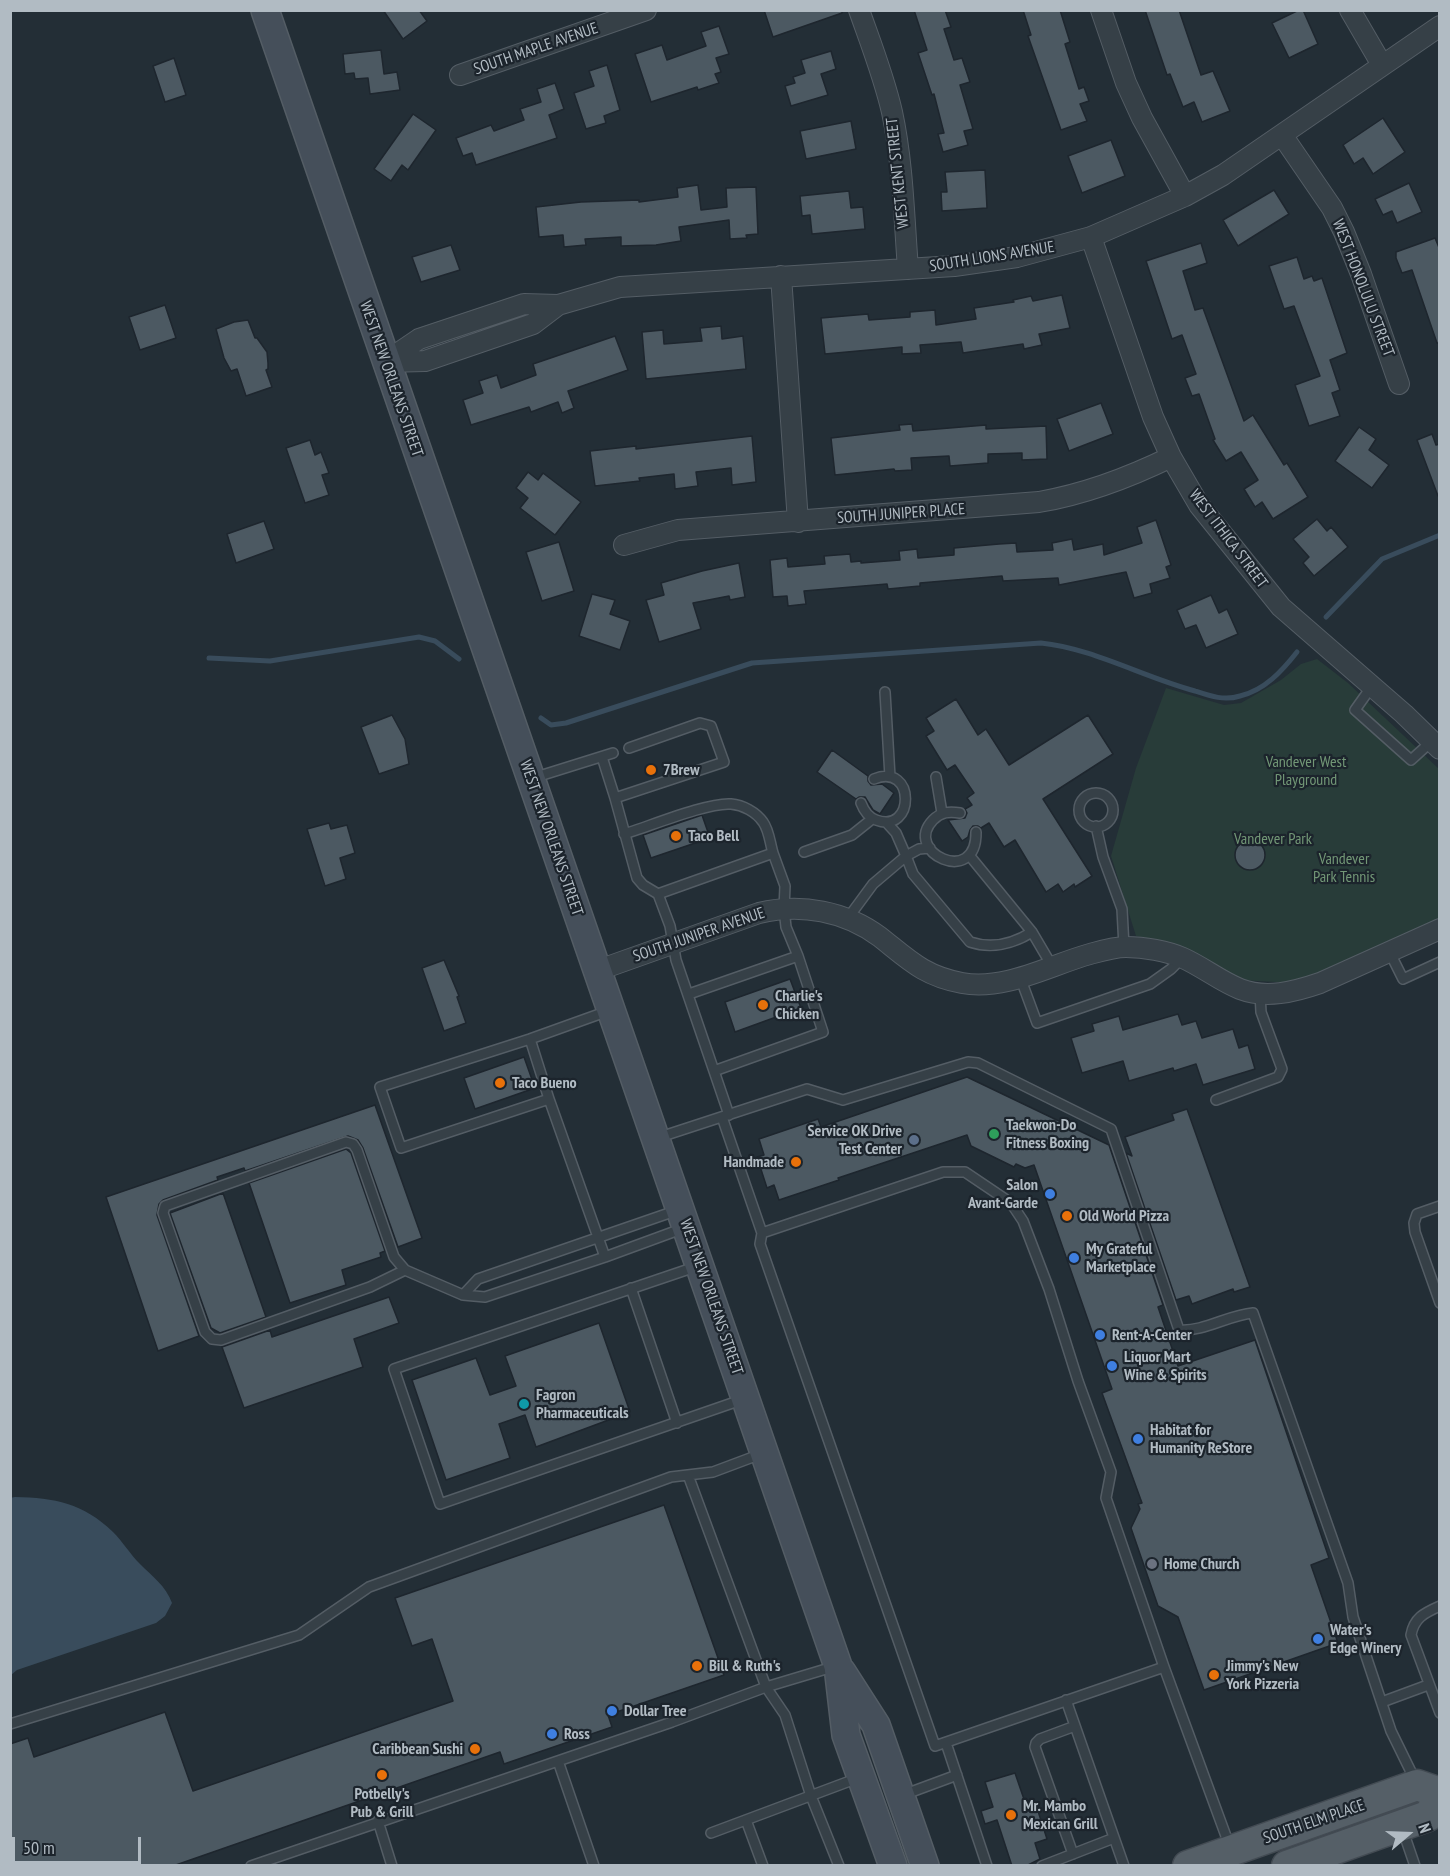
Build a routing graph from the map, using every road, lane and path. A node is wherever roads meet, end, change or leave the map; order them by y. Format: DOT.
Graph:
graph roads {
  1 [pos="264,10"];
  2 [pos="646,10"];
  3 [pos="859,10"];
  4 [pos="1101,10"];
  5 [pos="1350,10"];
  6 [pos="1440,26"];
  7 [pos="1382,65"];
  8 [pos="460,75"];
  9 [pos="1282,135"];
  10 [pos="1185,196"];
  11 [pos="1091,237"];
  12 [pos="908,270"];
  13 [pos="781,276"];
  14 [pos="385,362"];
  15 [pos="1400,384"];
  16 [pos="1171,457"];
  17 [pos="798,522"];
  18 [pos="624,545"];
  19 [pos="1372,686"];
  20 [pos="885,692"];
  21 [pos="1436,745"];
  22 [pos="629,747"];
  23 [pos="613,753"];
  24 [pos="602,757"];
  25 [pos="890,777"];
  26 [pos="936,777"];
  27 [pos="530,779"];
  28 [pos="874,779"];
  29 [pos="615,798"];
  30 [pos="861,803"];
  31 [pos="942,813"];
  32 [pos="960,813"];
  33 [pos="872,819"];
  34 [pos="886,822"];
  35 [pos="1096,826"];
  36 [pos="976,832"];
  37 [pos="624,834"];
  38 [pos="930,848"];
  39 [pos="773,852"];
  40 [pos="804,852"];
  41 [pos="969,855"];
  42 [pos="906,856"];
  43 [pos="658,894"];
  44 [pos="784,909"];
  45 [pos="848,918"];
  46 [pos="1440,929"];
  47 [pos="1032,932"];
  48 [pos="673,943"];
  49 [pos="1124,947"];
  50 [pos="1389,951"];
  51 [pos="798,956"];
  52 [pos="1182,958"];
  53 [pos="1440,962"];
  54 [pos="1052,966"];
  55 [pos="596,971"];
  56 [pos="1020,977"];
  57 [pos="1260,993"];
  58 [pos="689,994"];
  59 [pos="610,1010"];
  60 [pos="530,1039"];
  61 [pos="714,1071"];
  62 [pos="549,1099"];
  63 [pos="1216,1100"];
  64 [pos="725,1116"];
  65 [pos="655,1139"];
  66 [pos="1440,1206"];
  67 [pos="683,1218"];
  68 [pos="762,1233"];
  69 [pos="598,1238"];
  70 [pos="605,1257"];
  71 [pos="700,1265"];
  72 [pos="405,1270"];
  73 [pos="631,1288"];
  74 [pos="463,1295"];
  75 [pos="1440,1303"];
  76 [pos="746,1399"];
  77 [pos="677,1423"];
  78 [pos="765,1453"];
  79 [pos="688,1475"];
  80 [pos="1440,1606"];
  81 [pos="838,1666"];
  82 [pos="1164,1667"];
  83 [pos="1428,1685"];
  84 [pos="766,1687"];
  85 [pos="1066,1700"];
  86 [pos="1382,1702"];
  87 [pos="1440,1713"];
  88 [pos="10,1724"];
  89 [pos="1075,1726"];
  90 [pos="946,1743"];
  91 [pos="558,1761"];
  92 [pos="957,1775"];
  93 [pos="861,1777"];
  94 [pos="1432,1792"];
  95 [pos="811,1796"];
  96 [pos="900,1796"];
  97 [pos="746,1820"];
  98 [pos="378,1821"];
  99 [pos="1401,1826"];
  100 [pos="711,1833"];
  101 [pos="1114,1838"];
  102 [pos="1073,1854"];
  103 [pos="281,1855"];
  104 [pos="1234,1858"];
  105 [pos="250,1866"];
  106 [pos="285,1866"];
  107 [pos="392,1866"];
  108 [pos="594,1866"];
  109 [pos="763,1866"];
  110 [pos="839,1866"];
  111 [pos="892,1866"];
  112 [pos="925,1866"];
  113 [pos="987,1866"];
  114 [pos="1042,1866"];
  115 [pos="1124,1866"];
  116 [pos="1188,1866"];
  117 [pos="1287,1866"];
  118 [pos="1415,1866"];
  1 -- 14 [label="main road, WEST NEW ORLEANS STREET"];
  2 -- 8 [label="street, SOUTH MAPLE AVENUE"];
  3 -- 12 [label="street, WEST KENT STREET"];
  4 -- 10 [label="street"];
  5 -- 7 [label="street"];
  6 -- 7 [label="street, SOUTH LIONS AVENUE"];
  7 -- 9 [label="street, SOUTH LIONS AVENUE"];
  9 -- 10 [label="street, SOUTH LIONS AVENUE"];
  9 -- 15 [label="street, WEST HONOLULU STREET"];
  10 -- 11 [label="street, SOUTH LIONS AVENUE"];
  11 -- 12 [label="street, SOUTH LIONS AVENUE"];
  11 -- 16 [label="street, WEST ITHICA STREET"];
  12 -- 13 [label="street, SOUTH LIONS AVENUE"];
  13 -- 14 [label="street, SOUTH LIONS AVENUE"];
  13 -- 17 [label="street"];
  14 -- 27 [label="main road, WEST NEW ORLEANS STREET"];
  16 -- 17 [label="street, SOUTH JUNIPER PLACE"];
  16 -- 19 [label="street, WEST ITHICA STREET"];
  17 -- 18 [label="street, SOUTH JUNIPER PLACE"];
  19 -- 21 [label="street, WEST ITHICA STREET"];
  19 -- 21 [label="lane"];
  20 -- 25 [label="lane"];
  22 -- 29 [label="lane"];
  23 -- 24 [label="lane"];
  24 -- 27 [label="lane"];
  24 -- 29 [label="lane"];
  25 -- 28 [label="lane"];
  25 -- 34 [label="lane"];
  26 -- 31 [label="lane"];
  27 -- 55 [label="main road, WEST NEW ORLEANS STREET"];
  29 -- 37 [label="lane"];
  30 -- 33 [label="lane"];
  31 -- 32 [label="lane"];
  31 -- 38 [label="lane"];
  33 -- 34 [label="lane"];
  33 -- 40 [label="lane"];
  34 -- 42 [label="lane"];
  35 -- 49 [label="lane"];
  36 -- 41 [label="lane"];
  37 -- 39 [label="lane"];
  37 -- 43 [label="lane"];
  38 -- 41 [label="lane"];
  38 -- 42 [label="lane"];
  39 -- 43 [label="lane"];
  39 -- 44 [label="lane"];
  41 -- 47 [label="lane"];
  42 -- 45 [label="lane"];
  42 -- 47 [label="lane"];
  43 -- 48 [label="lane"];
  44 -- 45 [label="street, SOUTH JUNIPER AVENUE"];
  44 -- 48 [label="street, SOUTH JUNIPER AVENUE"];
  44 -- 51 [label="lane"];
  45 -- 56 [label="street, SOUTH JUNIPER AVENUE"];
  46 -- 50 [label="street, SOUTH JUNIPER AVENUE"];
  47 -- 54 [label="lane"];
  48 -- 55 [label="street, SOUTH JUNIPER AVENUE"];
  48 -- 58 [label="lane"];
  49 -- 52 [label="street, SOUTH JUNIPER AVENUE"];
  49 -- 54 [label="street, SOUTH JUNIPER AVENUE"];
  50 -- 53 [label="lane"];
  50 -- 57 [label="street, SOUTH JUNIPER AVENUE"];
  51 -- 58 [label="lane"];
  51 -- 61 [label="lane"];
  52 -- 56 [label="lane"];
  52 -- 57 [label="street, SOUTH JUNIPER AVENUE"];
  54 -- 56 [label="street, SOUTH JUNIPER AVENUE"];
  55 -- 59 [label="main road, WEST NEW ORLEANS STREET"];
  57 -- 63 [label="lane"];
  58 -- 61 [label="lane"];
  59 -- 60 [label="lane"];
  59 -- 65 [label="main road, WEST NEW ORLEANS STREET"];
  60 -- 62 [label="lane"];
  60 -- 62 [label="lane"];
  61 -- 64 [label="lane"];
  62 -- 69 [label="lane"];
  64 -- 65 [label="lane"];
  64 -- 68 [label="lane"];
  64 -- 86 [label="lane"];
  65 -- 67 [label="main road, WEST NEW ORLEANS STREET"];
  66 -- 75 [label="lane"];
  67 -- 69 [label="lane"];
  67 -- 70 [label="lane"];
  67 -- 71 [label="main road, WEST NEW ORLEANS STREET"];
  68 -- 82 [label="lane"];
  68 -- 90 [label="lane"];
  69 -- 70 [label="lane"];
  69 -- 74 [label="lane"];
  70 -- 74 [label="lane"];
  71 -- 73 [label="lane"];
  71 -- 76 [label="main road, WEST NEW ORLEANS STREET"];
  72 -- 72 [label="lane"];
  72 -- 74 [label="lane"];
  73 -- 77 [label="lane"];
  73 -- 77 [label="lane"];
  76 -- 77 [label="lane"];
  76 -- 78 [label="main road, WEST NEW ORLEANS STREET"];
  78 -- 79 [label="lane"];
  78 -- 81 [label="main road, WEST NEW ORLEANS STREET"];
  79 -- 84 [label="lane"];
  79 -- 88 [label="lane"];
  80 -- 83 [label="lane"];
  81 -- 84 [label="lane"];
  81 -- 93 [label="main road, WEST NEW ORLEANS STREET"];
  81 -- 96 [label="main road, WEST NEW ORLEANS STREET"];
  82 -- 85 [label="lane"];
  82 -- 104 [label="lane"];
  83 -- 86 [label="lane"];
  83 -- 87 [label="lane"];
  84 -- 91 [label="lane"];
  84 -- 95 [label="lane"];
  85 -- 89 [label="lane"];
  85 -- 90 [label="lane"];
  86 -- 94 [label="lane"];
  89 -- 101 [label="lane"];
  89 -- 102 [label="lane"];
  90 -- 92 [label="lane"];
  91 -- 98 [label="lane"];
  91 -- 108 [label="lane"];
  92 -- 96 [label="lane"];
  92 -- 113 [label="lane"];
  93 -- 95 [label="lane"];
  93 -- 111 [label="main road, WEST NEW ORLEANS STREET"];
  94 -- 99 [label="main road, SOUTH ELM PLACE"];
  94 -- 104 [label="main road, SOUTH ELM PLACE"];
  95 -- 97 [label="lane"];
  95 -- 110 [label="lane"];
  96 -- 112 [label="main road, WEST NEW ORLEANS STREET"];
  97 -- 100 [label="lane"];
  97 -- 109 [label="lane"];
  98 -- 103 [label="lane"];
  98 -- 107 [label="lane"];
  99 -- 117 [label="main road, SOUTH ELM PLACE"];
  99 -- 118 [label="lane"];
  101 -- 102 [label="lane"];
  101 -- 115 [label="lane"];
  102 -- 114 [label="lane"];
  103 -- 105 [label="lane"];
  103 -- 106 [label="lane"];
  104 -- 116 [label="main road, SOUTH ELM PLACE"];
}
